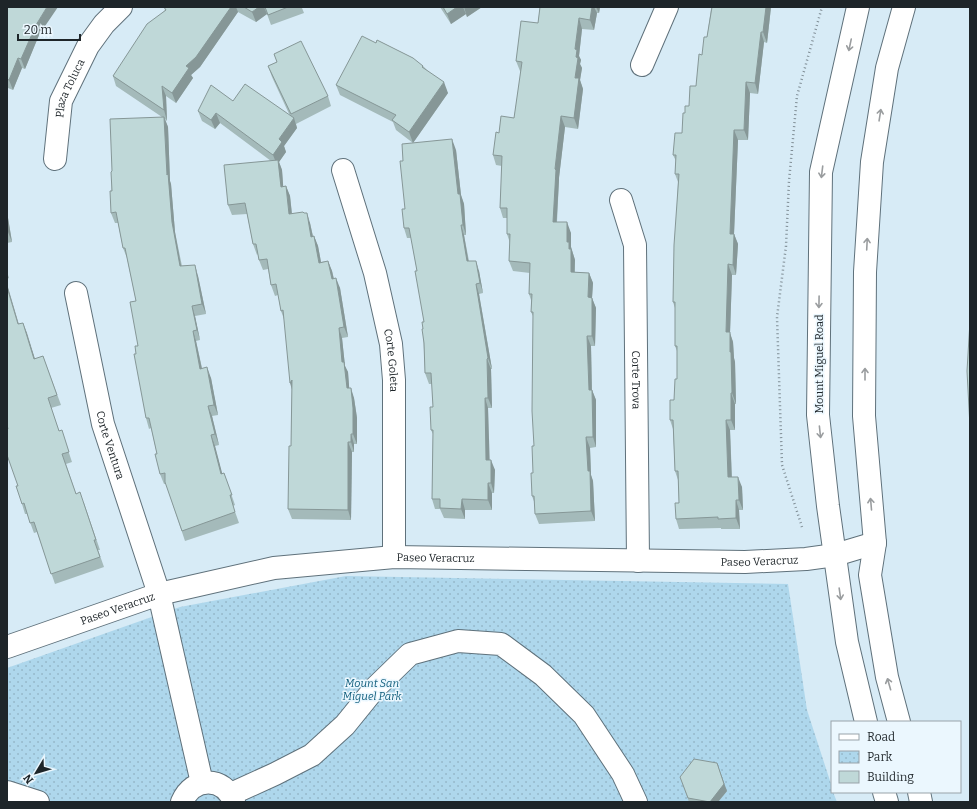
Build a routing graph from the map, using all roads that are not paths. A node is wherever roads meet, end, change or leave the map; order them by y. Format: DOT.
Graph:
graph roads {
  1 [pos="120,7"];
  2 [pos="667,7"];
  3 [pos="858,7"];
  4 [pos="904,7"];
  5 [pos="642,66"];
  6 [pos="55,159"];
  7 [pos="343,170"];
  8 [pos="621,200"];
  9 [pos="76,293"];
  10 [pos="875,543"];
  11 [pos="835,555"];
  12 [pos="394,557"];
  13 [pos="638,561"];
  14 [pos="159,594"];
  15 [pos="7,647"];
  16 [pos="866,721"];
  17 [pos="899,721"];
  18 [pos="202,783"];
  19 [pos="7,792"];
  20 [pos="232,798"];
  21 [pos="38,802"];
  22 [pos="182,802"];
  23 [pos="636,802"];
  1 -- 6 [label="street, Plaza Toluca"];
  2 -- 5 [label="street"];
  3 -- 11 [label="street, Mount Miguel Road, one-way"];
  10 -- 4 [label="street, one-way"];
  7 -- 12 [label="street, Corte Goleta"];
  8 -- 13 [label="street, Corte Trova"];
  9 -- 14 [label="street, Corte Ventura"];
  10 -- 11 [label="street, Paseo Veracruz"];
  17 -- 10 [label="street, one-way"];
  11 -- 13 [label="street, Paseo Veracruz"];
  11 -- 16 [label="street, Mount Miguel Road, one-way"];
  12 -- 13 [label="street, Paseo Veracruz"];
  12 -- 14 [label="street, Paseo Veracruz"];
  14 -- 15 [label="street, Paseo Veracruz"];
  14 -- 18 [label="street, Corte Ventura"];
  18 -- 20 [label="street"];
  18 -- 22 [label="street"];
  19 -- 21 [label="street"];
  20 -- 23 [label="street"];
}
